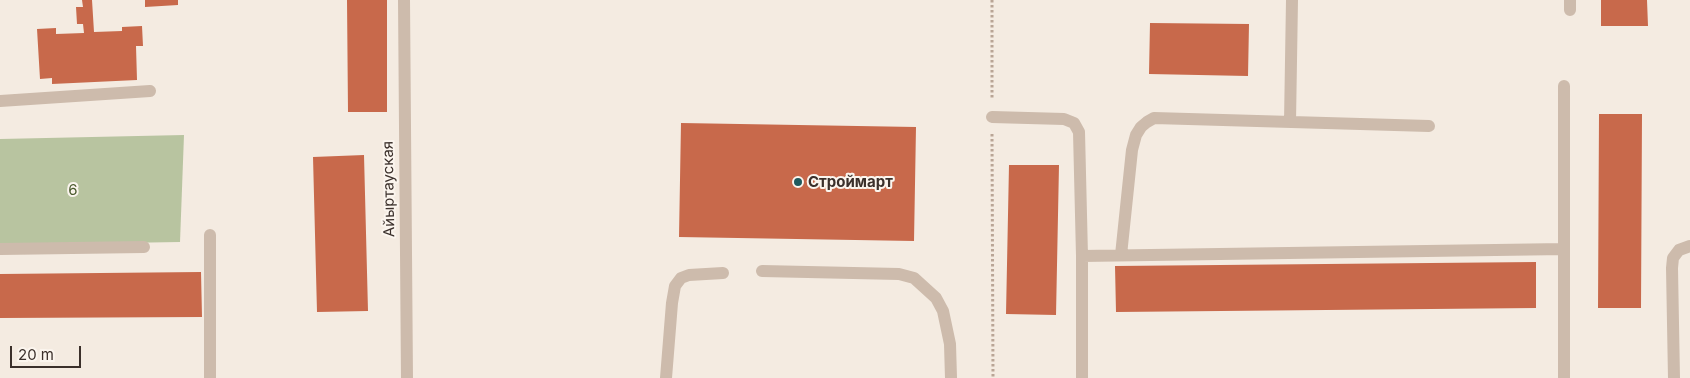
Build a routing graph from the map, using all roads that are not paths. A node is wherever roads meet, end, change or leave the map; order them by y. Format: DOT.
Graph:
graph roads {
  1 [pos="404,0"];
  2 [pos="1292,0"];
  3 [pos="1564,86"];
  4 [pos="150,91"];
  5 [pos="0,100"];
  6 [pos="992,117"];
  7 [pos="1290,122"];
  8 [pos="1430,126"];
  9 [pos="210,235"];
  10 [pos="1690,246"];
  11 [pos="144,247"];
  12 [pos="0,249"];
  13 [pos="1564,249"];
  14 [pos="1121,255"];
  15 [pos="1082,256"];
  16 [pos="762,271"];
  17 [pos="723,273"];
  18 [pos="210,378"];
  19 [pos="407,378"];
  20 [pos="666,378"];
  21 [pos="951,378"];
  22 [pos="1082,378"];
  23 [pos="1564,378"];
  24 [pos="1674,378"];
  1 -- 19 [label="street, Айыртауская"];
  2 -- 7 [label="street"];
  3 -- 13 [label="street"];
  4 -- 5 [label="street"];
  6 -- 15 [label="street"];
  7 -- 8 [label="street"];
  7 -- 14 [label="street"];
  9 -- 18 [label="street"];
  10 -- 24 [label="street"];
  11 -- 12 [label="street"];
  13 -- 14 [label="street"];
  13 -- 23 [label="street"];
  14 -- 15 [label="street"];
  15 -- 22 [label="street"];
  16 -- 21 [label="street"];
  17 -- 20 [label="street"];
}
